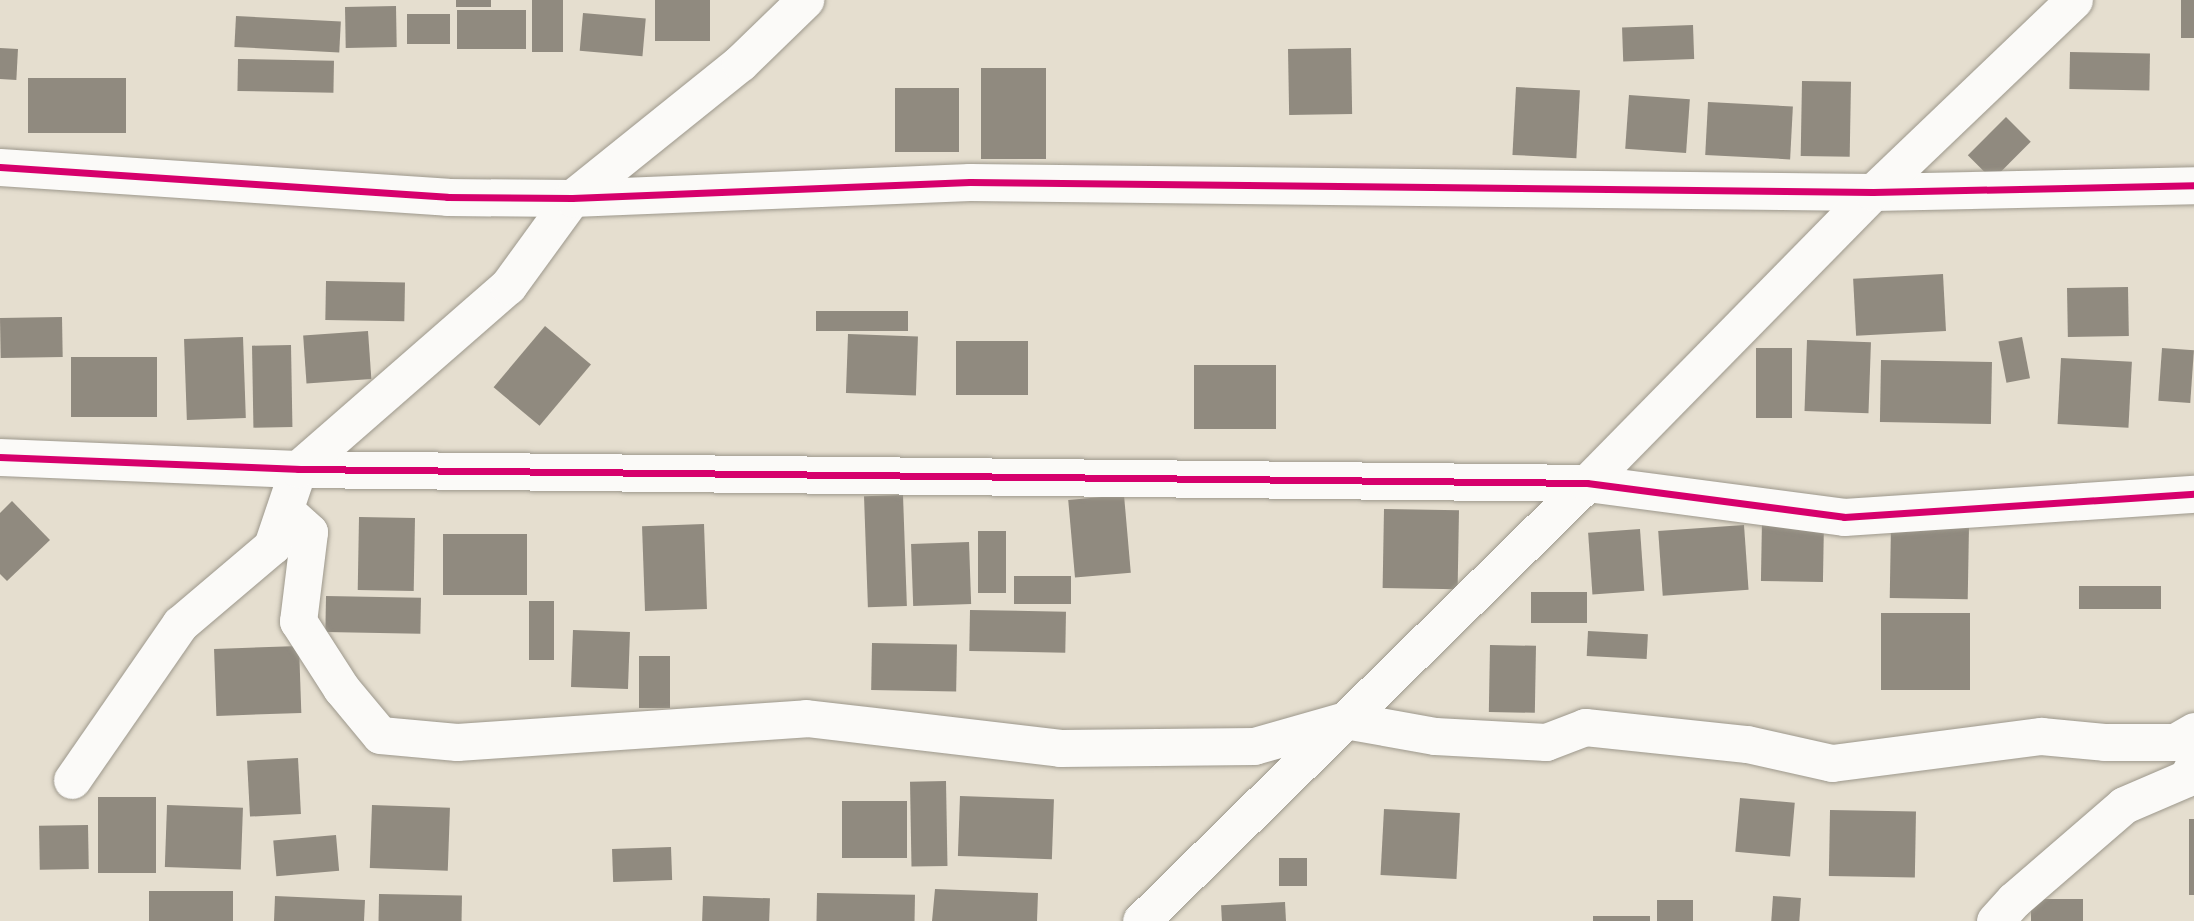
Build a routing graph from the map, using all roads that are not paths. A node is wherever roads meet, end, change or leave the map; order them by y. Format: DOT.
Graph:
graph roads {
  1 [pos="805,0"];
  2 [pos="2074,0"];
  3 [pos="0,167"];
  4 [pos="2194,185"];
  5 [pos="1873,192"];
  6 [pos="572,198"];
  7 [pos="0,457"];
  8 [pos="298,469"];
  9 [pos="1587,483"];
  10 [pos="2194,494"];
  11 [pos="286,511"];
  12 [pos="1345,720"];
  13 [pos="2194,731"];
  14 [pos="2194,764"];
  15 [pos="72,780"];
  16 [pos="1141,921"];
  17 [pos="1995,921"];
  1 -- 6 [label="street"];
  2 -- 5 [label="street"];
  3 -- 6 [label="street"];
  4 -- 5 [label="street"];
  5 -- 6 [label="street"];
  5 -- 9 [label="street"];
  6 -- 8 [label="street"];
  7 -- 8 [label="street"];
  8 -- 9 [label="street"];
  8 -- 11 [label="street"];
  9 -- 10 [label="street"];
  9 -- 12 [label="street"];
  11 -- 12 [label="street"];
  11 -- 15 [label="street"];
  12 -- 13 [label="street"];
  12 -- 16 [label="street"];
  14 -- 17 [label="street"];
}
